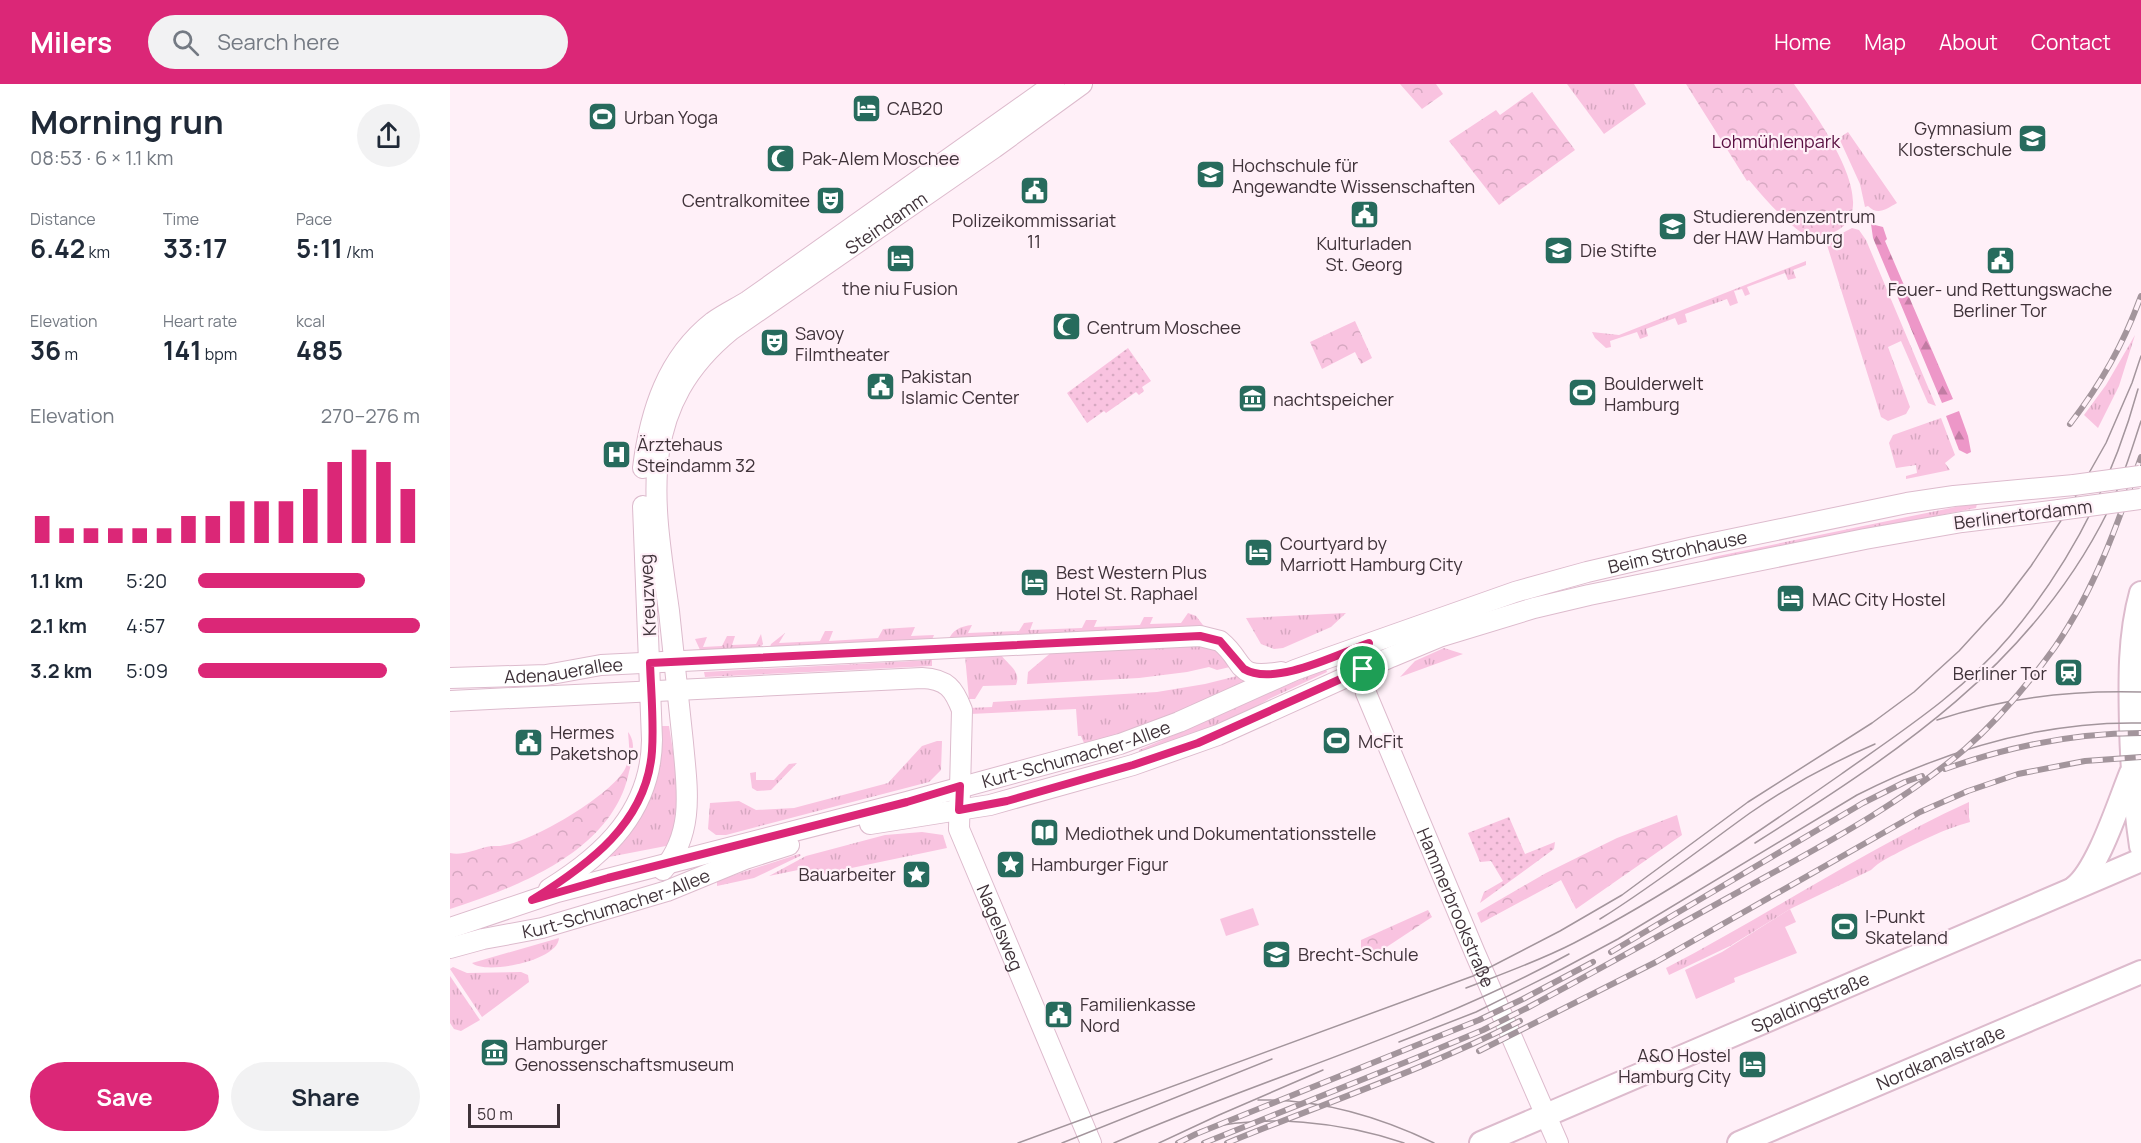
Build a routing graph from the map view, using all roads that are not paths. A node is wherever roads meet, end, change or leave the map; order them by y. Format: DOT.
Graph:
graph roads {
  1 [pos="1054,84"];
  2 [pos="1082,84"];
  3 [pos="688,361"];
  4 [pos="2141,476"];
  5 [pos="1993,492"];
  6 [pos="2141,499"];
  7 [pos="1905,532"];
  8 [pos="2141,593"];
  9 [pos="1369,643"];
  10 [pos="674,662"];
  11 [pos="650,663"];
  12 [pos="1363,669"];
  13 [pos="1295,670"];
  14 [pos="455,679"];
  15 [pos="677,691"];
  16 [pos="651,692"];
  17 [pos="450,701"];
  18 [pos="959,704"];
  19 [pos="2132,769"];
  20 [pos="960,786"];
  21 [pos="959,810"];
  22 [pos="2141,846"];
  23 [pos="2141,860"];
  24 [pos="669,863"];
  25 [pos="2069,891"];
  26 [pos="532,900"];
  27 [pos="450,928"];
  28 [pos="483,939"];
  29 [pos="450,948"];
  30 [pos="2141,972"];
  31 [pos="1545,1115"];
  32 [pos="1091,1143"];
  33 [pos="1481,1143"];
  34 [pos="1558,1143"];
  35 [pos="1739,1143"];
  1 -- 3 [label="main road, Steindamm"];
  2 -- 3 [label="main road, Steindamm"];
  3 -- 10 [label="main road, Kreuzweg"];
  3 -- 11 [label="main road, Kreuzweg"];
  4 -- 5 [label="main road, Berlinertordamm, bridge"];
  5 -- 9 [label="main road, Beim Strohhause"];
  6 -- 7 [label="main road, Berlinertordamm, bridge"];
  7 -- 12 [label="main road, Beim Strohhause"];
  8 -- 19 [label="main road"];
  9 -- 12 [label="main road"];
  9 -- 13 [label="main road, Kurt-Schumacher-Allee"];
  10 -- 11 [label="main road, Adenauerallee"];
  10 -- 13 [label="main road, Adenauerallee"];
  10 -- 15 [label="main road, Kreuzweg"];
  11 -- 14 [label="main road, Adenauerallee"];
  11 -- 16 [label="main road, Kreuzweg"];
  12 -- 21 [label="main road, Kurt-Schumacher-Allee"];
  12 -- 31 [label="main road, Hammerbrookstraße"];
  13 -- 20 [label="main road, Kurt-Schumacher-Allee"];
  15 -- 16 [label="main road, Adenauerallee"];
  15 -- 18 [label="main road, Adenauerallee"];
  15 -- 24 [label="main road, Kreuzweg"];
  16 -- 17 [label="main road, Adenauerallee"];
  16 -- 26 [label="main road, Kreuzweg"];
  18 -- 20 [label="main road, Nagelsweg"];
  19 -- 22 [label="main road"];
  19 -- 25 [label="main road"];
  20 -- 21 [label="main road, Nagelsweg"];
  20 -- 24 [label="main road, Kurt-Schumacher-Allee"];
  21 -- 28 [label="main road, Kurt-Schumacher-Allee"];
  21 -- 32 [label="main road, Nagelsweg"];
  23 -- 25 [label="main road, Spaldingstraße"];
  24 -- 26 [label="main road, Kurt-Schumacher-Allee"];
  24 -- 28 [label="main road, Kurt-Schumacher-Allee"];
  25 -- 31 [label="main road, Spaldingstraße"];
  26 -- 27 [label="main road, Kurt-Schumacher-Allee"];
  28 -- 29 [label="main road, Kurt-Schumacher-Allee"];
  30 -- 35 [label="main road, Nordkanalstraße"];
  31 -- 33 [label="main road, Spaldingstraße"];
  31 -- 34 [label="main road, Hammerbrookstraße"];
}
